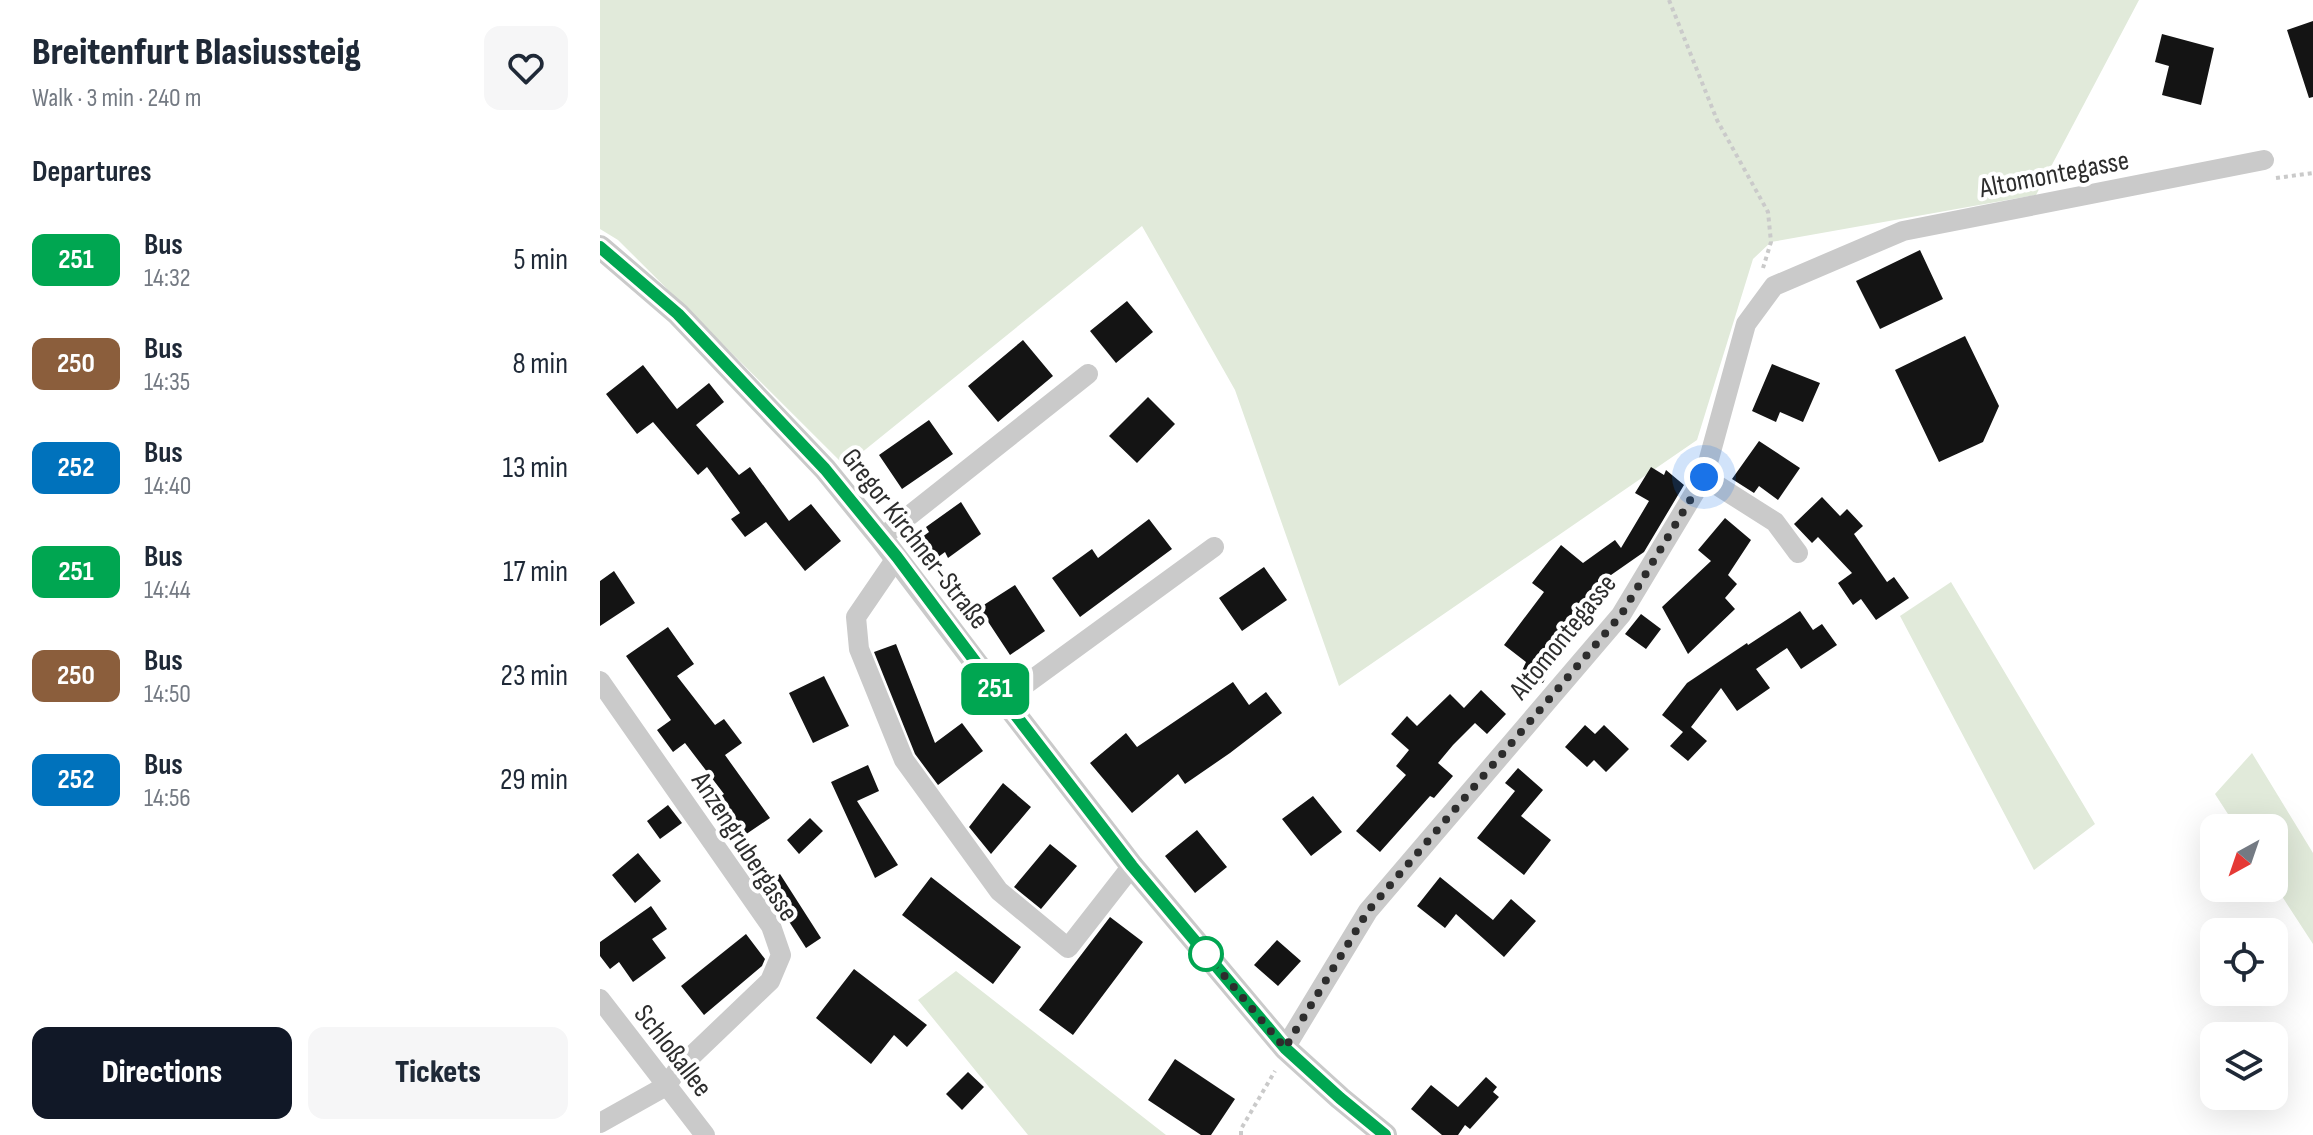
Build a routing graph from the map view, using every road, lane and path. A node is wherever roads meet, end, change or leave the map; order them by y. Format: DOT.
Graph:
graph roads {
  1 [pos="1669,0"];
  2 [pos="2264,160"];
  3 [pos="600,247"];
  4 [pos="1763,269"];
  5 [pos="1088,374"];
  6 [pos="1704,477"];
  7 [pos="881,538"];
  8 [pos="1214,547"];
  9 [pos="1798,553"];
  10 [pos="897,557"];
  11 [pos="600,681"];
  12 [pos="1004,700"];
  13 [pos="1132,866"];
  14 [pos="600,999"];
  15 [pos="1285,1048"];
  16 [pos="666,1086"];
  17 [pos="600,1123"];
  18 [pos="705,1135"];
  19 [pos="1241,1135"];
  20 [pos="1385,1135"];
  1 -- 4 [label="path"];
  2 -- 6 [label="street, Altomontegasse"];
  3 -- 7 [label="street, Gregor Kirchner-Straße"];
  5 -- 7 [label="street"];
  6 -- 9 [label="street"];
  6 -- 15 [label="street, Altomontegasse"];
  7 -- 10 [label="street, Gregor Kirchner-Straße"];
  8 -- 12 [label="street"];
  10 -- 12 [label="street, Gregor Kirchner-Straße"];
  10 -- 13 [label="street"];
  11 -- 16 [label="street, Anzengrubergasse"];
  12 -- 13 [label="street, Gregor Kirchner-Straße"];
  13 -- 15 [label="street, Gregor Kirchner-Straße"];
  14 -- 16 [label="street, Schloßallee"];
  15 -- 19 [label="path"];
  15 -- 20 [label="street, Gregor Kirchner-Straße"];
  16 -- 17 [label="street, Anzengrubergasse"];
  16 -- 18 [label="street, Schloßallee"];
}
